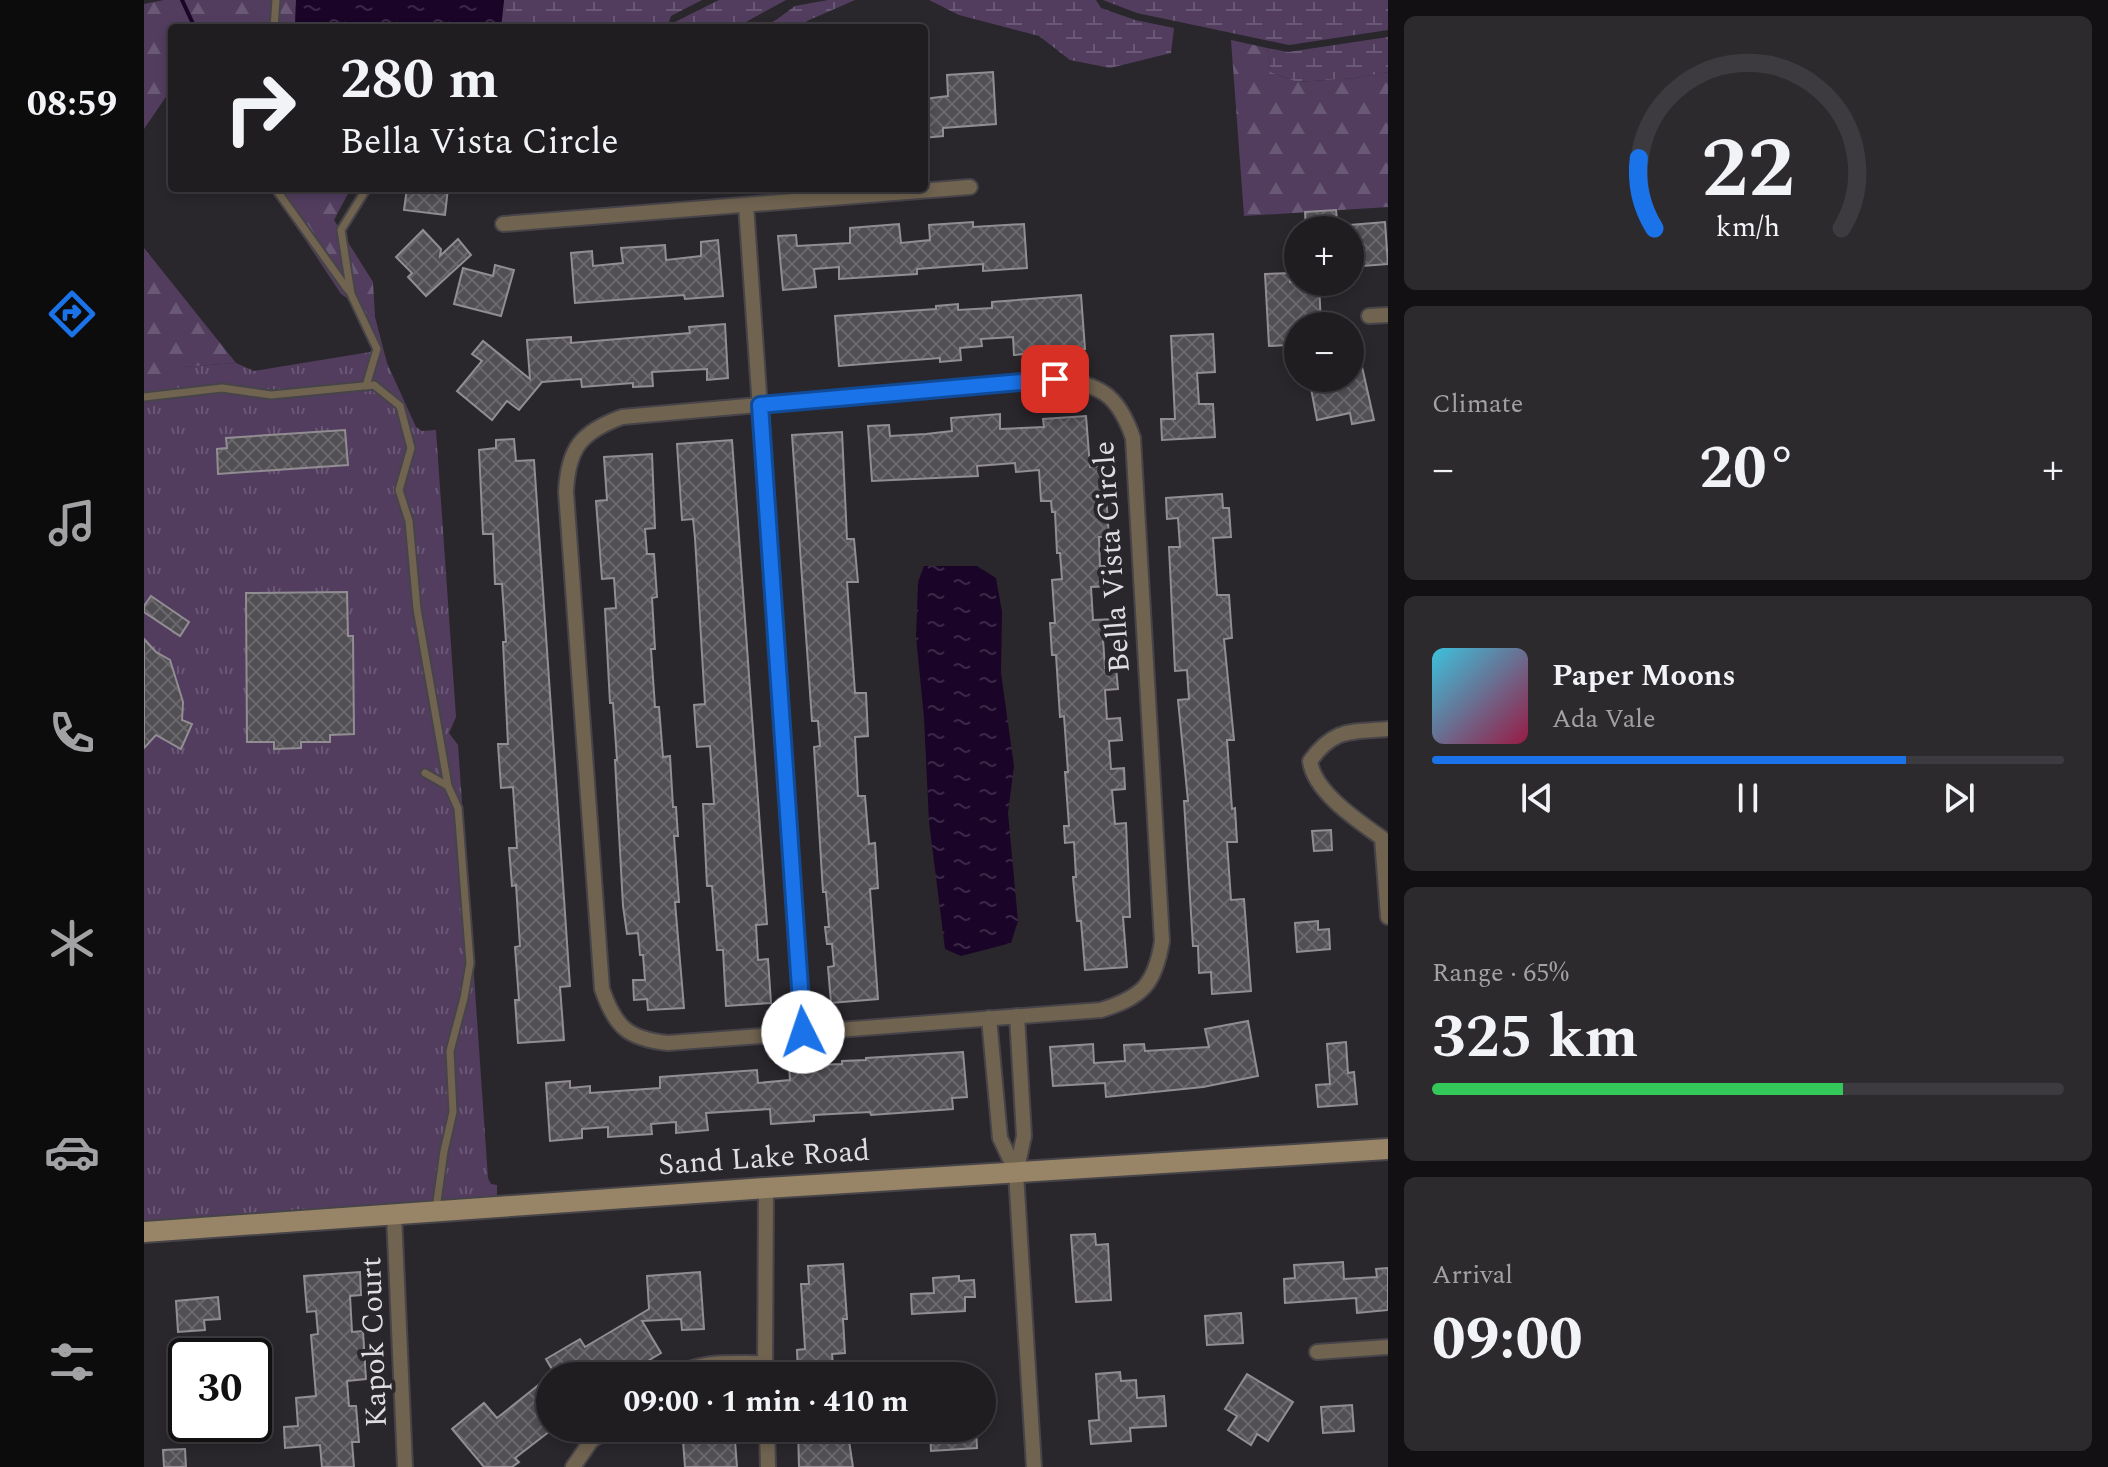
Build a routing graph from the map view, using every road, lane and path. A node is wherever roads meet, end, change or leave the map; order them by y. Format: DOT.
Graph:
graph roads {
  1 [pos="276,0"];
  2 [pos="274,24"];
  3 [pos="970,187"];
  4 [pos="928,190"];
  5 [pos="278,192"];
  6 [pos="365,192"];
  7 [pos="908,192"];
  8 [pos="746,205"];
  9 [pos="503,224"];
  10 [pos="351,294"];
  11 [pos="1388,315"];
  12 [pos="1369,316"];
  13 [pos="366,386"];
  14 [pos="144,397"];
  15 [pos="760,405"];
  16 [pos="1388,729"];
  17 [pos="425,773"];
  18 [pos="448,786"];
  19 [pos="1385,842"];
  20 [pos="1388,917"];
  21 [pos="1017,1016"];
  22 [pos="989,1018"];
  23 [pos="803,1032"];
  24 [pos="1021,1080"];
  25 [pos="995,1083"];
  26 [pos="1388,1149"];
  27 [pos="1016,1173"];
  28 [pos="766,1188"];
  29 [pos="436,1211"];
  30 [pos="394,1214"];
  31 [pos="144,1232"];
  32 [pos="1388,1347"];
  33 [pos="1317,1352"];
  34 [pos="765,1362"];
  35 [pos="590,1442"];
  36 [pos="767,1442"];
  37 [pos="405,1467"];
  38 [pos="573,1467"];
  39 [pos="768,1467"];
  40 [pos="1034,1467"];
  1 -- 2 [label="lane"];
  3 -- 4 [label="street"];
  5 -- 10 [label="lane"];
  6 -- 10 [label="lane"];
  7 -- 8 [label="street"];
  8 -- 9 [label="street"];
  8 -- 15 [label="street"];
  10 -- 13 [label="lane"];
  11 -- 12 [label="street"];
  13 -- 14 [label="lane"];
  13 -- 18 [label="lane"];
  15 -- 21 [label="street, Bella Vista Circle"];
  15 -- 23 [label="street"];
  15 -- 23 [label="street, Bella Vista Circle"];
  16 -- 19 [label="street"];
  17 -- 18 [label="lane"];
  18 -- 29 [label="lane"];
  19 -- 20 [label="street"];
  21 -- 22 [label="street, Bella Vista Circle"];
  21 -- 24 [label="street"];
  22 -- 23 [label="street, Bella Vista Circle"];
  22 -- 25 [label="street"];
  24 -- 25 [label="street"];
  24 -- 27 [label="street"];
  25 -- 27 [label="street"];
  26 -- 27 [label="street, Sand Lake Road"];
  27 -- 28 [label="street, Sand Lake Road"];
  27 -- 40 [label="street"];
  28 -- 29 [label="street, Sand Lake Road"];
  28 -- 34 [label="street"];
  29 -- 30 [label="street, Sand Lake Road"];
  30 -- 31 [label="street, Sand Lake Road"];
  30 -- 37 [label="street, Kapok Court"];
  32 -- 33 [label="street"];
  35 -- 38 [label="street"];
  36 -- 39 [label="street"];
}
